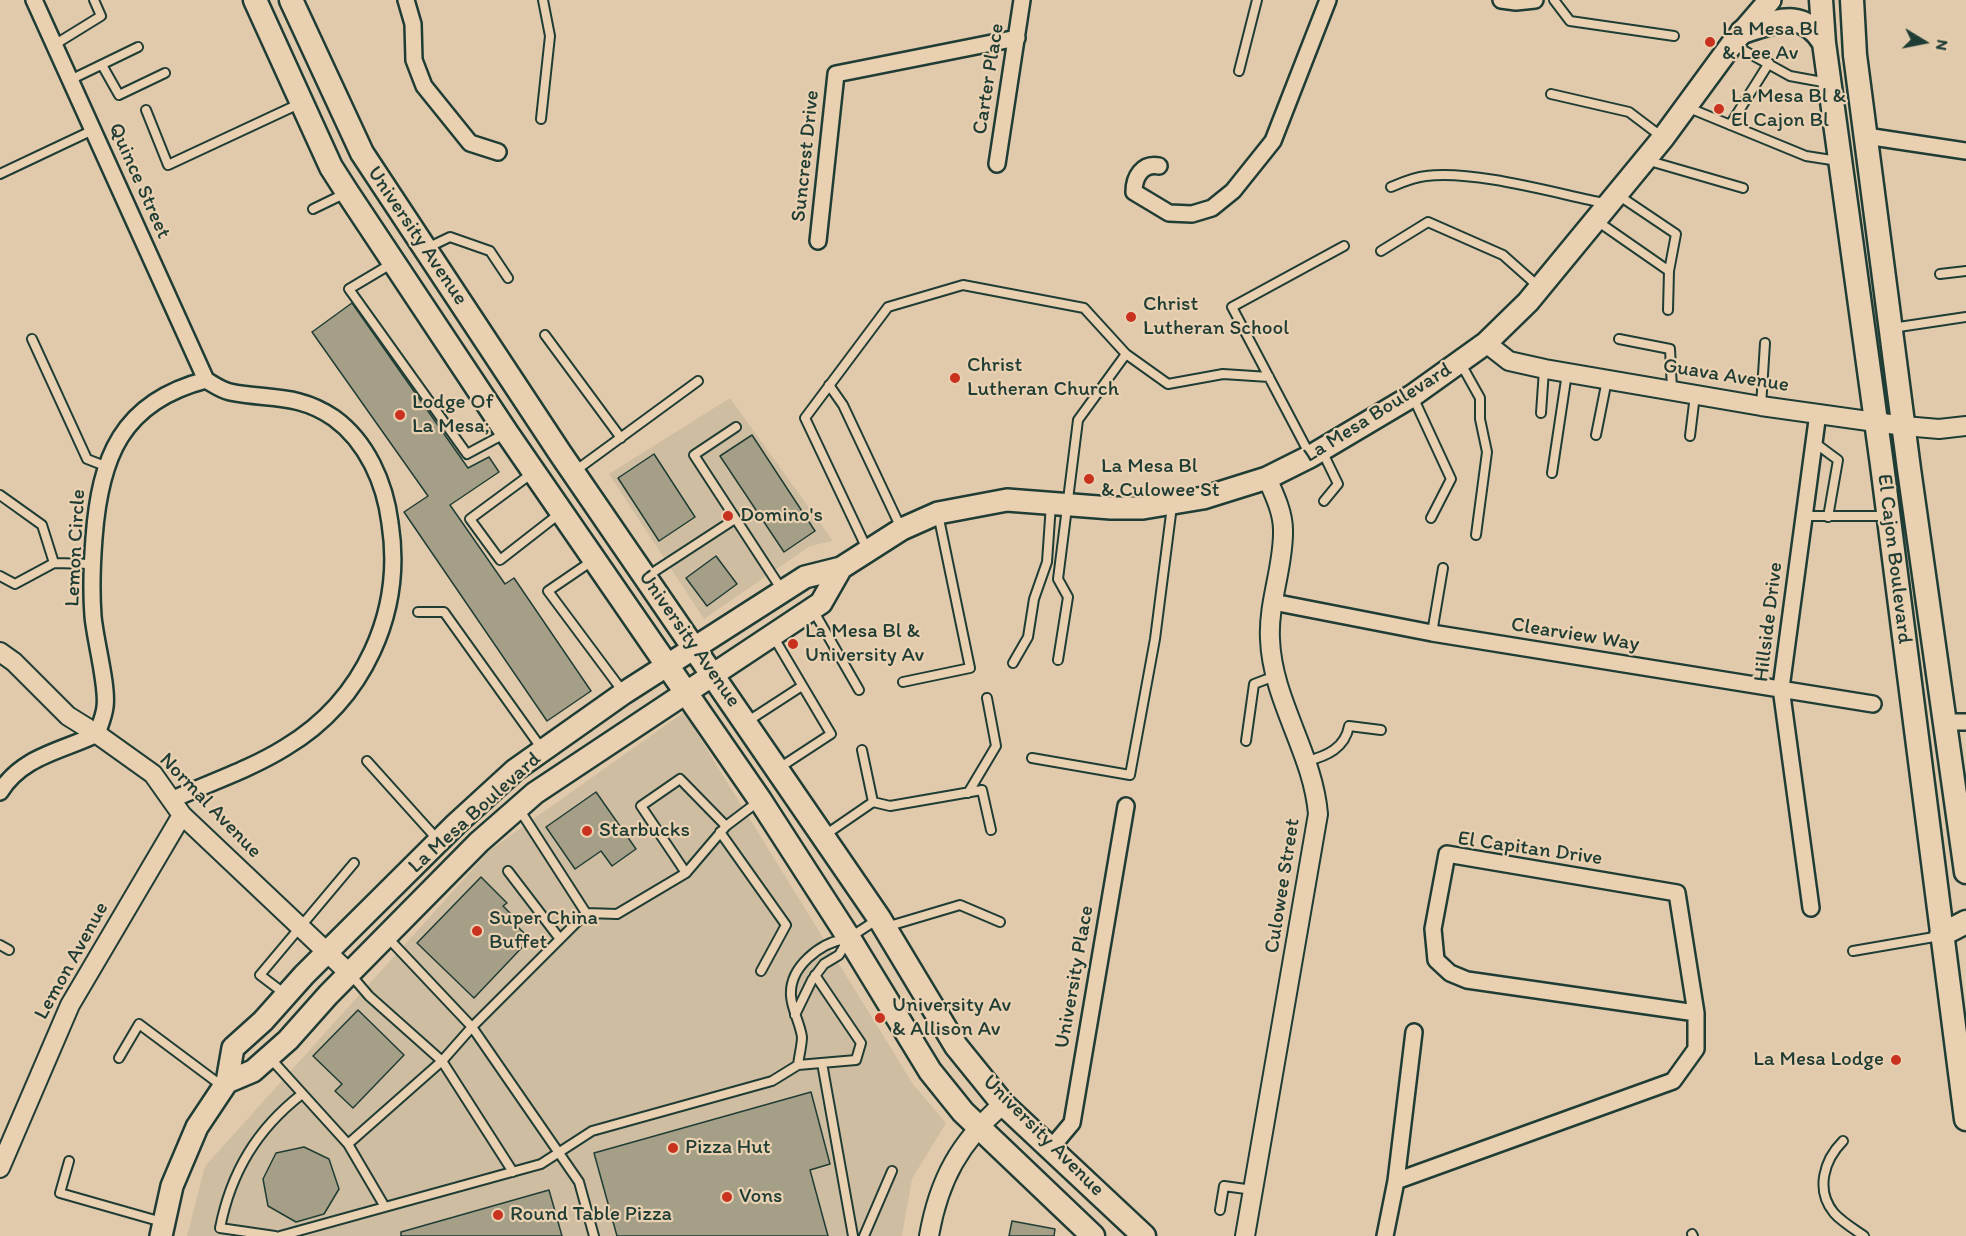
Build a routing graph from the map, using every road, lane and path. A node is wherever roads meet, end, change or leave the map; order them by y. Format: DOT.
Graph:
graph roads {
  1 [pos="34,0"];
  2 [pos="94,0"];
  3 [pos="255,0"];
  4 [pos="291,0"];
  5 [pos="406,0"];
  6 [pos="543,0"];
  7 [pos="1022,0"];
  8 [pos="1257,0"];
  9 [pos="1328,0"];
  10 [pos="1501,0"];
  11 [pos="1535,0"];
  12 [pos="1554,0"];
  13 [pos="1821,0"];
  14 [pos="1852,0"];
  15 [pos="1762,3"];
  16 [pos="1674,36"];
  17 [pos="1017,38"];
  18 [pos="1737,38"];
  19 [pos="1824,43"];
  20 [pos="54,45"];
  21 [pos="138,47"];
  22 [pos="1769,63"];
  23 [pos="102,64"];
  24 [pos="1239,71"];
  25 [pos="165,73"];
  26 [pos="70,80"];
  27 [pos="1829,83"];
  28 [pos="1551,94"];
  29 [pos="302,102"];
  30 [pos="1687,108"];
  31 [pos="146,110"];
  32 [pos="541,119"];
  33 [pos="1730,125"];
  34 [pos="93,130"];
  35 [pos="1866,136"];
  36 [pos="1663,138"];
  37 [pos="1966,151"];
  38 [pos="498,152"];
  39 [pos="1645,160"];
  40 [pos="1840,162"];
  41 [pos="997,164"];
  42 [pos="1159,166"];
  43 [pos="0,174"];
  44 [pos="1391,187"];
  45 [pos="1743,188"];
  46 [pos="347,192"];
  47 [pos="1607,206"];
  48 [pos="313,209"];
  49 [pos="818,241"];
  50 [pos="1344,246"];
  51 [pos="426,248"];
  52 [pos="1381,251"];
  53 [pos="392,263"];
  54 [pos="1669,271"];
  55 [pos="1966,271"];
  56 [pos="1940,274"];
  57 [pos="508,278"];
  58 [pos="1540,288"];
  59 [pos="1668,310"];
  60 [pos="1966,317"];
  61 [pos="1891,328"];
  62 [pos="545,334"];
  63 [pos="32,339"];
  64 [pos="1619,339"];
  65 [pos="1765,342"];
  66 [pos="1486,343"];
  67 [pos="1126,354"];
  68 [pos="1460,363"];
  69 [pos="1545,369"];
  70 [pos="1568,373"];
  71 [pos="1269,377"];
  72 [pos="206,380"];
  73 [pos="1607,380"];
  74 [pos="698,381"];
  75 [pos="829,385"];
  76 [pos="1672,391"];
  77 [pos="1695,395"];
  78 [pos="1412,396"];
  79 [pos="1761,406"];
  80 [pos="1541,413"];
  81 [pos="1818,413"];
  82 [pos="1876,423"];
  83 [pos="1904,426"];
  84 [pos="1966,426"];
  85 [pos="736,427"];
  86 [pos="507,433"];
  87 [pos="1596,435"];
  88 [pos="1690,436"];
  89 [pos="621,438"];
  90 [pos="1814,442"];
  91 [pos="1316,453"];
  92 [pos="105,466"];
  93 [pos="535,471"];
  94 [pos="574,472"];
  95 [pos="1552,473"];
  96 [pos="1267,478"];
  97 [pos="0,495"];
  98 [pos="1324,501"];
  99 [pos="1060,503"];
  100 [pos="1172,505"];
  101 [pos="563,511"];
  102 [pos="938,513"];
  103 [pos="1804,516"];
  104 [pos="1889,516"];
  105 [pos="1828,517"];
  106 [pos="735,519"];
  107 [pos="1431,519"];
  108 [pos="902,529"];
  109 [pos="1476,535"];
  110 [pos="867,549"];
  111 [pos="595,558"];
  112 [pos="54,562"];
  113 [pos="92,564"];
  114 [pos="841,568"];
  115 [pos="1443,568"];
  116 [pos="0,576"];
  117 [pos="646,577"];
  118 [pos="783,591"];
  119 [pos="1273,602"];
  120 [pos="812,609"];
  121 [pos="418,612"];
  122 [pos="1432,633"];
  123 [pos="772,635"];
  124 [pos="695,648"];
  125 [pos="0,652"];
  126 [pos="1058,660"];
  127 [pos="1013,663"];
  128 [pos="668,665"];
  129 [pos="713,674"];
  130 [pos="1275,676"];
  131 [pos="903,682"];
  132 [pos="802,686"];
  133 [pos="1781,688"];
  134 [pos="859,690"];
  135 [pos="686,692"];
  136 [pos="624,693"];
  137 [pos="987,698"];
  138 [pos="1873,704"];
  139 [pos="746,722"];
  140 [pos="1955,722"];
  141 [pos="1381,730"];
  142 [pos="97,734"];
  143 [pos="1246,741"];
  144 [pos="543,750"];
  145 [pos="862,750"];
  146 [pos="1032,758"];
  147 [pos="367,761"];
  148 [pos="1307,761"];
  149 [pos="778,768"];
  150 [pos="0,792"];
  151 [pos="968,792"];
  152 [pos="171,800"];
  153 [pos="760,800"];
  154 [pos="873,802"];
  155 [pos="1126,806"];
  156 [pos="518,808"];
  157 [pos="182,815"];
  158 [pos="723,829"];
  159 [pos="991,830"];
  160 [pos="824,836"];
  161 [pos="439,841"];
  162 [pos="354,863"];
  163 [pos="508,871"];
  164 [pos="1966,872"];
  165 [pos="686,873"];
  166 [pos="1811,908"];
  167 [pos="586,913"];
  168 [pos="1000,922"];
  169 [pos="1966,922"];
  170 [pos="882,923"];
  171 [pos="300,926"];
  172 [pos="1941,935"];
  173 [pos="387,937"];
  174 [pos="849,938"];
  175 [pos="560,939"];
  176 [pos="0,945"];
  177 [pos="9,950"];
  178 [pos="1853,951"];
  179 [pos="327,952"];
  180 [pos="761,971"];
  181 [pos="350,974"];
  182 [pos="815,975"];
  183 [pos="286,995"];
  184 [pos="1696,1013"];
  185 [pos="795,1015"];
  186 [pos="472,1027"];
  187 [pos="1414,1032"];
  188 [pos="269,1057"];
  189 [pos="119,1058"];
  190 [pos="442,1061"];
  191 [pos="822,1063"];
  192 [pos="798,1065"];
  193 [pos="225,1084"];
  194 [pos="302,1094"];
  195 [pos="1004,1104"];
  196 [pos="1966,1119"];
  197 [pos="977,1127"];
  198 [pos="1843,1141"];
  199 [pos="348,1144"];
  200 [pos="1051,1148"];
  201 [pos="559,1154"];
  202 [pos="69,1161"];
  203 [pos="0,1168"];
  204 [pos="892,1171"];
  205 [pos="513,1172"];
  206 [pos="1396,1182"];
  207 [pos="1253,1190"];
  208 [pos="385,1207"];
  209 [pos="1220,1210"];
  210 [pos="162,1229"];
  211 [pos="275,1236"];
  212 [pos="280,1236"];
  213 [pos="594,1236"];
  214 [pos="853,1236"];
  215 [pos="864,1236"];
  216 [pos="929,1236"];
  217 [pos="1093,1236"];
  218 [pos="1144,1236"];
  219 [pos="1245,1236"];
  220 [pos="1385,1236"];
  221 [pos="1864,1236"];
  1 -- 20 [label="street, Quince Street"];
  2 -- 20 [label="lane"];
  3 -- 29 [label="main road, University Avenue"];
  4 -- 51 [label="main road, University Avenue"];
  5 -- 38 [label="street"];
  6 -- 32 [label="lane"];
  7 -- 17 [label="street, Carter Place"];
  8 -- 24 [label="lane"];
  9 -- 42 [label="street"];
  10 -- 11 [label="street"];
  12 -- 16 [label="lane"];
  13 -- 19 [label="main road, El Cajon Boulevard"];
  14 -- 35 [label="main road, El Cajon Boulevard"];
  15 -- 18 [label="main road, La Mesa Boulevard"];
  17 -- 41 [label="street, Carter Place"];
  17 -- 49 [label="street, Suncrest Drive"];
  18 -- 19 [label="main road"];
  18 -- 22 [label="lane"];
  18 -- 30 [label="main road, La Mesa Boulevard"];
  19 -- 27 [label="main road, El Cajon Boulevard"];
  20 -- 26 [label="street, Quince Street"];
  21 -- 23 [label="lane"];
  22 -- 27 [label="lane"];
  22 -- 33 [label="lane"];
  23 -- 25 [label="lane"];
  23 -- 26 [label="lane"];
  26 -- 34 [label="street, Quince Street"];
  27 -- 40 [label="main road, El Cajon Boulevard"];
  28 -- 36 [label="lane"];
  29 -- 31 [label="lane"];
  29 -- 46 [label="main road, University Avenue"];
  30 -- 33 [label="lane"];
  30 -- 36 [label="main road, La Mesa Boulevard"];
  33 -- 40 [label="lane"];
  34 -- 43 [label="lane"];
  34 -- 72 [label="street, Quince Street"];
  35 -- 37 [label="street"];
  35 -- 61 [label="main road, El Cajon Boulevard"];
  36 -- 39 [label="main road, La Mesa Boulevard"];
  39 -- 45 [label="lane"];
  39 -- 47 [label="main road, La Mesa Boulevard"];
  40 -- 82 [label="main road, El Cajon Boulevard"];
  44 -- 47 [label="lane"];
  46 -- 48 [label="lane"];
  46 -- 53 [label="main road, University Avenue"];
  47 -- 54 [label="lane"];
  47 -- 54 [label="lane"];
  47 -- 58 [label="main road, La Mesa Boulevard"];
  50 -- 71 [label="lane"];
  51 -- 57 [label="lane"];
  51 -- 94 [label="main road, University Avenue"];
  52 -- 58 [label="lane"];
  53 -- 86 [label="main road, University Avenue"];
  53 -- 86 [label="lane"];
  54 -- 59 [label="lane"];
  55 -- 56 [label="lane"];
  58 -- 66 [label="main road, La Mesa Boulevard"];
  60 -- 61 [label="lane"];
  61 -- 83 [label="main road, El Cajon Boulevard"];
  62 -- 89 [label="lane"];
  63 -- 92 [label="lane"];
  64 -- 76 [label="lane"];
  65 -- 79 [label="lane"];
  66 -- 68 [label="main road, La Mesa Boulevard"];
  66 -- 69 [label="street, Guava Avenue"];
  67 -- 71 [label="lane"];
  67 -- 75 [label="lane"];
  67 -- 99 [label="lane"];
  68 -- 78 [label="main road, La Mesa Boulevard"];
  68 -- 109 [label="lane"];
  69 -- 70 [label="street, Guava Avenue"];
  69 -- 80 [label="lane"];
  70 -- 73 [label="street, Guava Avenue"];
  70 -- 95 [label="lane"];
  71 -- 91 [label="lane"];
  72 -- 92 [label="street, Lemon Circle"];
  72 -- 152 [label="street"];
  73 -- 76 [label="street, Guava Avenue"];
  73 -- 87 [label="lane"];
  74 -- 89 [label="lane"];
  75 -- 108 [label="lane"];
  75 -- 110 [label="lane"];
  76 -- 77 [label="street, Guava Avenue"];
  77 -- 79 [label="street, Guava Avenue"];
  77 -- 88 [label="lane"];
  78 -- 91 [label="main road, La Mesa Boulevard"];
  78 -- 107 [label="lane"];
  79 -- 81 [label="street, Guava Avenue"];
  81 -- 82 [label="street, Guava Avenue"];
  81 -- 90 [label="street, Hillside Drive"];
  82 -- 83 [label="street, Guava Avenue"];
  82 -- 104 [label="main road, El Cajon Boulevard"];
  83 -- 84 [label="street, Guava Avenue"];
  83 -- 140 [label="main road, El Cajon Boulevard"];
  85 -- 106 [label="lane"];
  86 -- 93 [label="main road, University Avenue"];
  89 -- 94 [label="lane"];
  90 -- 103 [label="street, Hillside Drive"];
  90 -- 105 [label="lane"];
  91 -- 96 [label="main road, La Mesa Boulevard"];
  91 -- 98 [label="lane"];
  92 -- 113 [label="street, Lemon Circle"];
  93 -- 101 [label="main road, University Avenue"];
  93 -- 101 [label="lane"];
  94 -- 117 [label="main road, University Avenue"];
  96 -- 100 [label="main road, La Mesa Boulevard"];
  96 -- 119 [label="street, Culowee Street"];
  97 -- 112 [label="lane"];
  99 -- 100 [label="main road, La Mesa Boulevard"];
  99 -- 102 [label="main road, La Mesa Boulevard"];
  99 -- 126 [label="lane"];
  99 -- 127 [label="lane"];
  100 -- 146 [label="lane"];
  101 -- 111 [label="main road, University Avenue"];
  102 -- 108 [label="main road, La Mesa Boulevard"];
  102 -- 131 [label="lane"];
  103 -- 105 [label="lane"];
  103 -- 133 [label="street, Hillside Drive"];
  104 -- 105 [label="lane"];
  104 -- 172 [label="main road, El Cajon Boulevard"];
  106 -- 117 [label="lane"];
  106 -- 118 [label="lane"];
  108 -- 110 [label="main road, La Mesa Boulevard"];
  110 -- 114 [label="main road, La Mesa Boulevard"];
  111 -- 128 [label="main road, University Avenue"];
  111 -- 136 [label="lane"];
  112 -- 113 [label="lane"];
  112 -- 116 [label="lane"];
  113 -- 142 [label="street, Lemon Circle"];
  114 -- 118 [label="main road, La Mesa Boulevard"];
  114 -- 120 [label="main road, La Mesa Boulevard"];
  115 -- 122 [label="lane"];
  117 -- 124 [label="main road, University Avenue"];
  118 -- 124 [label="main road, La Mesa Boulevard"];
  119 -- 122 [label="street, Clearview Way"];
  119 -- 130 [label="street, Culowee Street"];
  120 -- 123 [label="main road, La Mesa Boulevard"];
  120 -- 134 [label="lane"];
  121 -- 144 [label="lane"];
  122 -- 133 [label="street, Clearview Way"];
  123 -- 129 [label="main road, La Mesa Boulevard"];
  123 -- 132 [label="lane"];
  124 -- 128 [label="main road, La Mesa Boulevard"];
  124 -- 129 [label="main road, University Avenue"];
  125 -- 142 [label="street, Normal Avenue"];
  128 -- 135 [label="main road, University Avenue"];
  128 -- 136 [label="main road, La Mesa Boulevard"];
  129 -- 135 [label="main road, La Mesa Boulevard"];
  129 -- 139 [label="main road, University Avenue"];
  130 -- 143 [label="lane"];
  130 -- 148 [label="street, Culowee Street"];
  132 -- 139 [label="lane"];
  132 -- 149 [label="lane"];
  133 -- 138 [label="street, Clearview Way"];
  133 -- 166 [label="street, Hillside Drive"];
  135 -- 153 [label="main road, University Avenue"];
  135 -- 156 [label="main road, La Mesa Boulevard"];
  136 -- 144 [label="main road, La Mesa Boulevard"];
  137 -- 151 [label="lane"];
  139 -- 149 [label="main road, University Avenue"];
  140 -- 164 [label="main road, El Cajon Boulevard"];
  141 -- 148 [label="lane"];
  142 -- 150 [label="street"];
  142 -- 152 [label="street, Normal Avenue"];
  144 -- 161 [label="main road, La Mesa Boulevard"];
  145 -- 154 [label="lane"];
  147 -- 161 [label="lane"];
  148 -- 207 [label="street, Culowee Street"];
  149 -- 160 [label="main road, University Avenue"];
  151 -- 154 [label="lane"];
  151 -- 159 [label="lane"];
  152 -- 157 [label="street, Normal Avenue"];
  153 -- 158 [label="lane"];
  153 -- 174 [label="main road, University Avenue"];
  154 -- 160 [label="lane"];
  155 -- 200 [label="street, University Place"];
  156 -- 167 [label="lane"];
  156 -- 173 [label="main road, La Mesa Boulevard"];
  157 -- 171 [label="street, Normal Avenue"];
  157 -- 203 [label="street, Lemon Avenue"];
  158 -- 165 [label="lane"];
  158 -- 165 [label="lane"];
  158 -- 180 [label="lane"];
  160 -- 170 [label="main road, University Avenue"];
  161 -- 179 [label="main road, La Mesa Boulevard"];
  162 -- 171 [label="lane"];
  163 -- 175 [label="lane"];
  165 -- 167 [label="lane"];
  167 -- 175 [label="lane"];
  168 -- 170 [label="lane"];
  169 -- 172 [label="main road"];
  170 -- 174 [label="lane"];
  170 -- 195 [label="main road, University Avenue"];
  171 -- 179 [label="street, Normal Avenue"];
  171 -- 183 [label="lane"];
  172 -- 178 [label="lane"];
  172 -- 196 [label="main road, El Cajon Boulevard"];
  173 -- 181 [label="main road, La Mesa Boulevard"];
  173 -- 186 [label="lane"];
  174 -- 182 [label="lane"];
  174 -- 185 [label="lane"];
  174 -- 197 [label="main road, University Avenue"];
  175 -- 186 [label="lane"];
  176 -- 177 [label="lane"];
  179 -- 181 [label="street, Normal Avenue"];
  179 -- 183 [label="main road, La Mesa Boulevard"];
  181 -- 188 [label="main road, La Mesa Boulevard"];
  181 -- 190 [label="lane"];
  182 -- 185 [label="lane"];
  182 -- 191 [label="lane"];
  183 -- 193 [label="main road, La Mesa Boulevard"];
  184 -- 184 [label="street, El Capitan Drive"];
  184 -- 206 [label="street, El Capitan Drive"];
  185 -- 192 [label="lane"];
  186 -- 190 [label="lane"];
  186 -- 201 [label="lane"];
  187 -- 206 [label="street"];
  188 -- 193 [label="main road, La Mesa Boulevard"];
  188 -- 194 [label="lane"];
  189 -- 193 [label="lane"];
  190 -- 199 [label="lane"];
  190 -- 205 [label="lane"];
  191 -- 192 [label="lane"];
  191 -- 214 [label="lane"];
  192 -- 201 [label="lane"];
  193 -- 210 [label="main road, La Mesa Boulevard"];
  194 -- 199 [label="lane"];
  194 -- 211 [label="lane"];
  195 -- 197 [label="street"];
  195 -- 200 [label="main road, University Avenue"];
  197 -- 216 [label="street"];
  197 -- 217 [label="main road, University Avenue"];
  198 -- 221 [label="lane"];
  199 -- 208 [label="lane"];
  200 -- 218 [label="main road, University Avenue"];
  201 -- 205 [label="lane"];
  201 -- 213 [label="lane"];
  202 -- 210 [label="lane"];
  204 -- 215 [label="lane"];
  205 -- 208 [label="lane"];
  206 -- 220 [label="street"];
  207 -- 209 [label="lane"];
  207 -- 219 [label="street, Culowee Street"];
  208 -- 212 [label="lane"];
}
